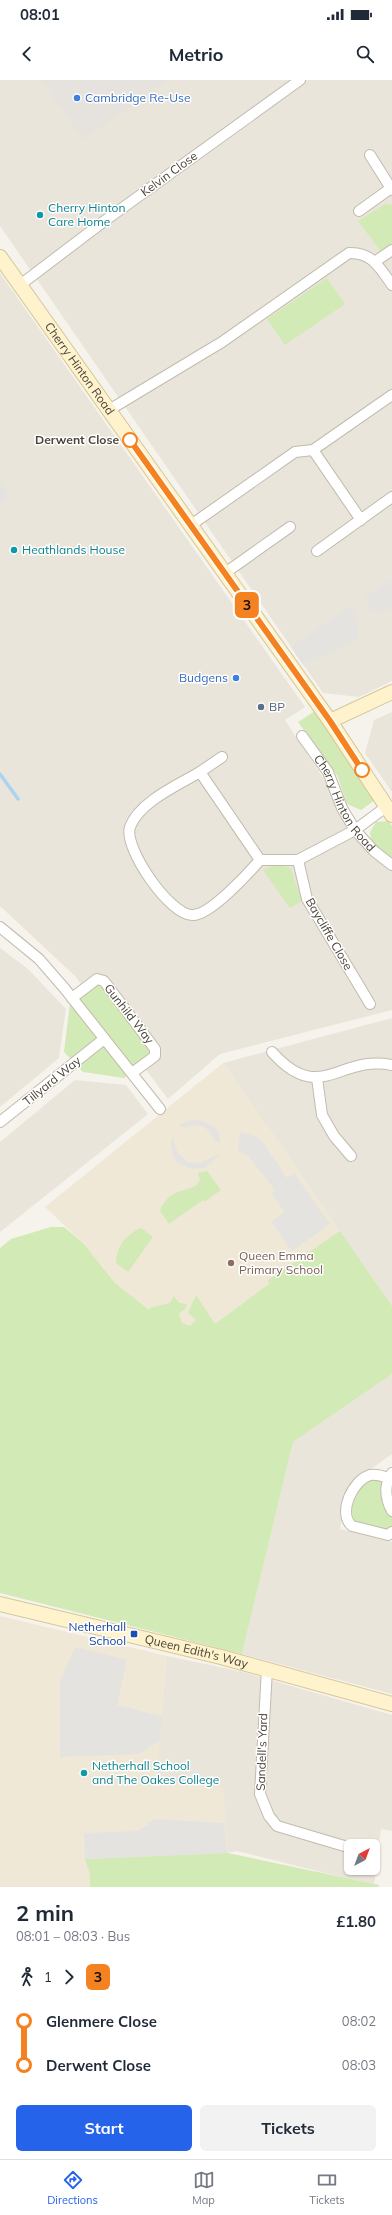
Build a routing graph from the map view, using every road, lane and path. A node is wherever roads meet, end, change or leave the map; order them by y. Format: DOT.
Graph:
graph roads {
  1 [pos="300,80"];
  2 [pos="370,155"];
  3 [pos="392,189"];
  4 [pos="359,211"];
  5 [pos="392,250"];
  6 [pos="0,257"];
  7 [pos="376,261"];
  8 [pos="20,285"];
  9 [pos="392,285"];
  10 [pos="392,395"];
  11 [pos="109,410"];
  12 [pos="313,450"];
  13 [pos="392,497"];
  14 [pos="361,520"];
  15 [pos="191,525"];
  16 [pos="290,527"];
  17 [pos="317,550"];
  18 [pos="225,573"];
  19 [pos="392,692"];
  20 [pos="330,721"];
  21 [pos="302,736"];
  22 [pos="222,757"];
  23 [pos="200,772"];
  24 [pos="389,811"];
  25 [pos="355,830"];
  26 [pos="260,860"];
  27 [pos="298,860"];
  28 [pos="392,865"];
  29 [pos="0,927"];
  30 [pos="72,998"];
  31 [pos="370,1004"];
  32 [pos="104,1039"];
  33 [pos="272,1052"];
  34 [pos="392,1065"];
  35 [pos="132,1073"];
  36 [pos="317,1078"];
  37 [pos="160,1109"];
  38 [pos="0,1122"];
  39 [pos="352,1156"];
  40 [pos="390,1475"];
  41 [pos="392,1511"];
  42 [pos="392,1532"];
  43 [pos="0,1604"];
  44 [pos="267,1669"];
  45 [pos="392,1704"];
  46 [pos="344,1846"];
  1 -- 8 [label="street, Kelvin Close"];
  2 -- 3 [label="street"];
  3 -- 4 [label="street"];
  5 -- 7 [label="street"];
  6 -- 8 [label="street, Cherry Hinton Road"];
  7 -- 9 [label="street"];
  7 -- 11 [label="street"];
  8 -- 11 [label="street, Cherry Hinton Road"];
  10 -- 12 [label="street"];
  11 -- 15 [label="street, Cherry Hinton Road"];
  12 -- 14 [label="street"];
  12 -- 15 [label="street"];
  13 -- 14 [label="street"];
  14 -- 17 [label="street"];
  15 -- 18 [label="street, Cherry Hinton Road"];
  16 -- 18 [label="street"];
  18 -- 20 [label="street, Cherry Hinton Road"];
  19 -- 20 [label="street"];
  20 -- 24 [label="street, Cherry Hinton Road"];
  21 -- 25 [label="street, Cherry Hinton Road"];
  22 -- 23 [label="street"];
  23 -- 26 [label="street"];
  23 -- 26 [label="street"];
  24 -- 25 [label="street"];
  25 -- 27 [label="street"];
  25 -- 28 [label="street, Cherry Hinton Road"];
  26 -- 27 [label="street"];
  27 -- 31 [label="street, Baycliffe Close"];
  29 -- 30 [label="street"];
  30 -- 32 [label="street"];
  30 -- 35 [label="street, Gunhild Way"];
  32 -- 35 [label="street"];
  32 -- 38 [label="street, Tillyard Way"];
  33 -- 36 [label="street"];
  34 -- 36 [label="street"];
  35 -- 37 [label="street"];
  36 -- 39 [label="street"];
  40 -- 41 [label="street"];
  40 -- 42 [label="street"];
  43 -- 44 [label="street, Queen Edith's Way"];
  44 -- 45 [label="street, Queen Edith's Way"];
  44 -- 46 [label="street, Sandell's Yard"];
}
